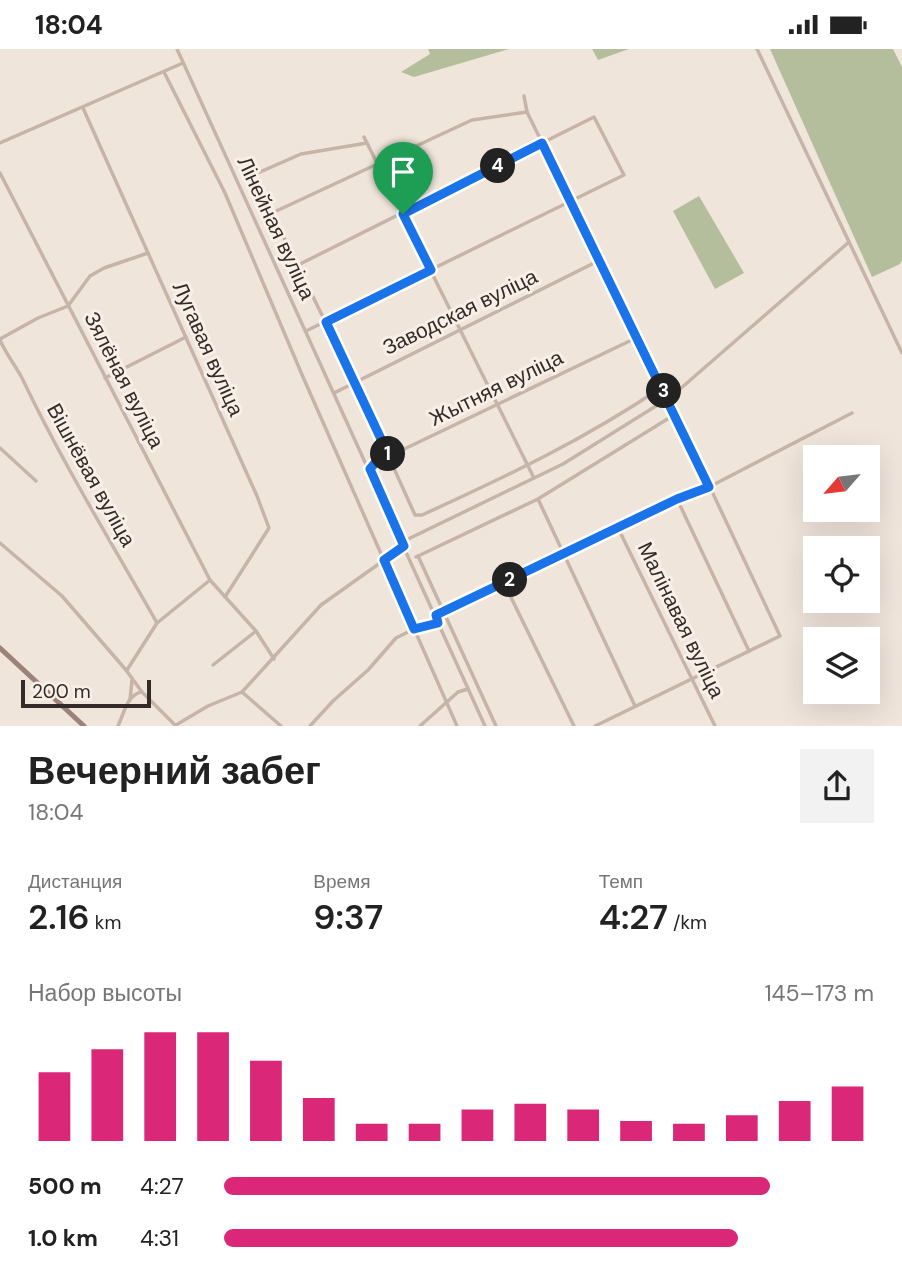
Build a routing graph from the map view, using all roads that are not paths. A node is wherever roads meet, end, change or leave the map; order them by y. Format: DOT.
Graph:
graph roads {
  1 [pos="177,49"];
  2 [pos="757,49"];
  3 [pos="183,63"];
  4 [pos="164,72"];
  5 [pos="524,96"];
  6 [pos="83,108"];
  7 [pos="527,112"];
  8 [pos="365,137"];
  9 [pos="0,143"];
  10 [pos="368,143"];
  11 [pos="542,143"];
  12 [pos="377,163"];
  13 [pos="0,173"];
  14 [pos="572,202"];
  15 [pos="272,213"];
  16 [pos="403,214"];
  17 [pos="849,242"];
  18 [pos="148,253"];
  19 [pos="600,260"];
  20 [pos="297,265"];
  21 [pos="431,270"];
  22 [pos="68,306"];
  23 [pos="326,322"];
  24 [pos="461,330"];
  25 [pos="306,331"];
  26 [pos="186,337"];
  27 [pos="638,337"];
  28 [pos="0,340"];
  29 [pos="902,353"];
  30 [pos="105,378"];
  31 [pos="355,382"];
  32 [pos="662,387"];
  33 [pos="334,393"];
  34 [pos="668,398"];
  35 [pos="498,405"];
  36 [pos="852,413"];
  37 [pos="675,415"];
  38 [pos="0,448"];
  39 [pos="389,456"];
  40 [pos="528,466"];
  41 [pos="370,469"];
  42 [pos="534,478"];
  43 [pos="36,481"];
  44 [pos="709,487"];
  45 [pos="538,499"];
  46 [pos="677,499"];
  47 [pos="618,529"];
  48 [pos="0,543"];
  49 [pos="403,544"];
  50 [pos="564,554"];
  51 [pos="384,560"];
  52 [pos="210,580"];
  53 [pos="504,583"];
  54 [pos="225,597"];
  55 [pos="444,612"];
  56 [pos="436,615"];
  57 [pos="157,623"];
  58 [pos="438,623"];
  59 [pos="414,629"];
  60 [pos="256,631"];
  61 [pos="0,648"];
  62 [pos="749,651"];
  63 [pos="274,659"];
  64 [pos="213,665"];
  65 [pos="127,670"];
  66 [pos="692,679"];
  67 [pos="468,689"];
  68 [pos="142,692"];
  69 [pos="242,692"];
  70 [pos="130,700"];
  71 [pos="446,702"];
  72 [pos="635,706"];
  73 [pos="84,726"];
  74 [pos="118,726"];
  75 [pos="176,726"];
  76 [pos="281,726"];
  77 [pos="310,726"];
  78 [pos="420,726"];
  79 [pos="457,726"];
  80 [pos="485,726"];
  81 [pos="496,726"];
  82 [pos="574,726"];
  83 [pos="595,726"];
  84 [pos="715,726"];
  1 -- 3 [label="street, Лінейная вуліца"];
  2 -- 17 [label="street"];
  3 -- 4 [label="street"];
  3 -- 25 [label="street, Лінейная вуліца"];
  4 -- 6 [label="street"];
  4 -- 51 [label="street"];
  5 -- 7 [label="street"];
  6 -- 9 [label="street"];
  6 -- 18 [label="street, Лугавая вуліца"];
  7 -- 11 [label="street"];
  7 -- 12 [label="street"];
  8 -- 10 [label="street"];
  10 -- 12 [label="street"];
  10 -- 15 [label="street"];
  11 -- 14 [label="street"];
  11 -- 14 [label="street"];
  11 -- 16 [label="street"];
  12 -- 15 [label="street"];
  12 -- 16 [label="street"];
  13 -- 22 [label="street, Зялёная вуліца"];
  14 -- 19 [label="street"];
  14 -- 21 [label="street"];
  15 -- 20 [label="street"];
  16 -- 20 [label="street"];
  16 -- 21 [label="street"];
  17 -- 29 [label="street"];
  17 -- 34 [label="street"];
  18 -- 22 [label="street"];
  18 -- 26 [label="street, Лугавая вуліца"];
  19 -- 24 [label="street, Заводская вуліца"];
  19 -- 27 [label="street"];
  20 -- 23 [label="street"];
  21 -- 23 [label="street"];
  21 -- 24 [label="street"];
  22 -- 28 [label="street"];
  22 -- 30 [label="street, Зялёная вуліца"];
  23 -- 25 [label="street"];
  23 -- 31 [label="street"];
  24 -- 31 [label="street, Заводская вуліца"];
  24 -- 35 [label="street"];
  25 -- 33 [label="street, Лінейная вуліца"];
  26 -- 30 [label="street"];
  26 -- 54 [label="street, Лугавая вуліца"];
  27 -- 32 [label="street"];
  27 -- 35 [label="street, Жытняя вуліца"];
  28 -- 57 [label="street, Вішнёвая вуліца"];
  30 -- 52 [label="street, Зялёная вуліца"];
  31 -- 33 [label="street, Заводская вуліца"];
  31 -- 39 [label="street"];
  32 -- 34 [label="street"];
  32 -- 40 [label="street"];
  33 -- 41 [label="street, Лінейная вуліца"];
  34 -- 37 [label="street"];
  34 -- 42 [label="street"];
  35 -- 39 [label="street, Жытняя вуліца"];
  35 -- 40 [label="street"];
  36 -- 44 [label="street"];
  37 -- 44 [label="street"];
  37 -- 45 [label="street"];
  38 -- 43 [label="street"];
  39 -- 40 [label="street"];
  39 -- 41 [label="street, Жытняя вуліца"];
  40 -- 42 [label="street"];
  41 -- 49 [label="street, Лінейная вуліца"];
  42 -- 49 [label="street"];
  44 -- 46 [label="street"];
  44 -- 62 [label="street"];
  45 -- 50 [label="street"];
  45 -- 55 [label="street"];
  46 -- 47 [label="street"];
  46 -- 62 [label="street"];
  47 -- 50 [label="street"];
  47 -- 66 [label="street, Малінавая вуліца"];
  48 -- 65 [label="street"];
  49 -- 51 [label="street"];
  49 -- 56 [label="street, Лінейная вуліца"];
  50 -- 53 [label="street"];
  50 -- 72 [label="street"];
  51 -- 59 [label="street"];
  51 -- 63 [label="street"];
  52 -- 54 [label="street, Зялёная вуліца"];
  52 -- 57 [label="street"];
  53 -- 55 [label="street"];
  53 -- 82 [label="street"];
  54 -- 60 [label="street, Зялёная вуліца"];
  55 -- 56 [label="street"];
  55 -- 81 [label="street"];
  56 -- 58 [label="street, Лінейная вуліца"];
  57 -- 65 [label="street"];
  58 -- 59 [label="street"];
  58 -- 67 [label="street, Лінейная вуліца"];
  59 -- 71 [label="street"];
  59 -- 77 [label="street"];
  60 -- 63 [label="street, Зялёная вуліца"];
  60 -- 64 [label="street"];
  61 -- 73 [label="main road"];
  62 -- 66 [label="street"];
  63 -- 69 [label="street"];
  65 -- 68 [label="street"];
  65 -- 70 [label="street"];
  66 -- 72 [label="street"];
  66 -- 84 [label="street, Малінавая вуліца"];
  67 -- 71 [label="street"];
  67 -- 80 [label="street, Лінейная вуліца"];
  68 -- 70 [label="street"];
  68 -- 75 [label="street"];
  69 -- 75 [label="street"];
  69 -- 76 [label="street"];
  70 -- 74 [label="street"];
  71 -- 78 [label="street"];
  71 -- 79 [label="street"];
  72 -- 83 [label="street"];
}
